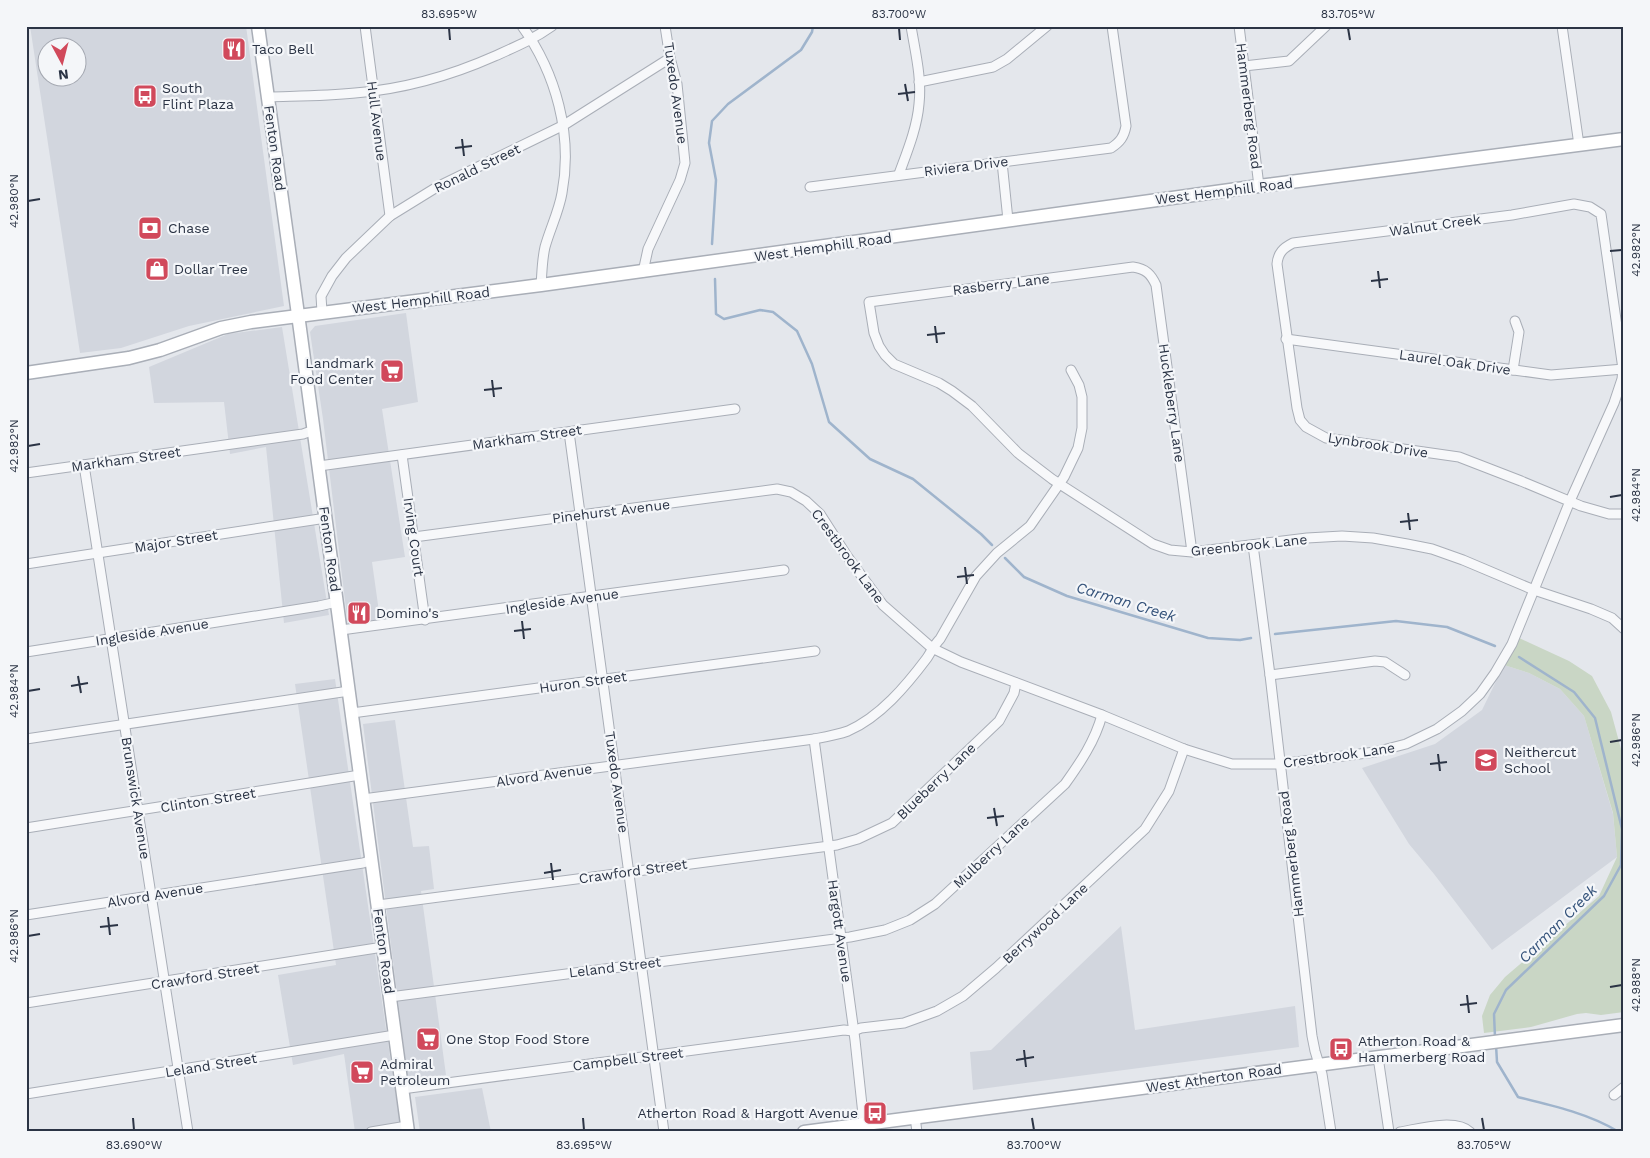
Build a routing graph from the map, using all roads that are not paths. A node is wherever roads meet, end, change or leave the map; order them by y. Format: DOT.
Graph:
graph roads {
  1 [pos="258,26"];
  2 [pos="365,26"];
  3 [pos="522,26"];
  4 [pos="552,26"];
  5 [pos="665,26"];
  6 [pos="912,26"];
  7 [pos="1047,26"];
  8 [pos="1112,26"];
  9 [pos="1239,26"];
  10 [pos="1326,26"];
  11 [pos="1562,26"];
  12 [pos="532,40"];
  13 [pos="670,58"];
  14 [pos="1244,66"];
  15 [pos="920,82"];
  16 [pos="374,91"];
  17 [pos="268,97"];
  18 [pos="564,125"];
  19 [pos="1624,139"];
  20 [pos="1579,145"];
  21 [pos="1002,162"];
  22 [pos="899,174"];
  23 [pos="1259,186"];
  24 [pos="810,187"];
  25 [pos="1590,207"];
  26 [pos="390,216"];
  27 [pos="1008,220"];
  28 [pos="1281,250"];
  29 [pos="1133,267"];
  30 [pos="643,272"];
  31 [pos="541,286"];
  32 [pos="869,302"];
  33 [pos="322,312"];
  34 [pos="298,315"];
  35 [pos="1515,321"];
  36 [pos="1286,338"];
  37 [pos="1623,369"];
  38 [pos="1071,370"];
  39 [pos="1513,370"];
  40 [pos="26,373"];
  41 [pos="734,410"];
  42 [pos="314,430"];
  43 [pos="568,432"];
  44 [pos="402,455"];
  45 [pos="84,465"];
  46 [pos="319,466"];
  47 [pos="26,473"];
  48 [pos="1059,483"];
  49 [pos="806,501"];
  50 [pos="1570,501"];
  51 [pos="580,514"];
  52 [pos="1624,514"];
  53 [pos="326,518"];
  54 [pos="414,537"];
  55 [pos="1253,545"];
  56 [pos="1192,552"];
  57 [pos="98,553"];
  58 [pos="26,564"];
  59 [pos="784,570"];
  60 [pos="1534,590"];
  61 [pos="592,597"];
  62 [pos="337,602"];
  63 [pos="425,620"];
  64 [pos="1624,629"];
  65 [pos="341,630"];
  66 [pos="112,638"];
  67 [pos="932,648"];
  68 [pos="815,651"];
  69 [pos="26,652"];
  70 [pos="1270,675"];
  71 [pos="1405,675"];
  72 [pos="603,680"];
  73 [pos="1016,683"];
  74 [pos="349,690"];
  75 [pos="352,713"];
  76 [pos="1102,716"];
  77 [pos="124,724"];
  78 [pos="26,739"];
  79 [pos="814,739"];
  80 [pos="1184,749"];
  81 [pos="1280,764"];
  82 [pos="615,765"];
  83 [pos="360,774"];
  84 [pos="364,799"];
  85 [pos="138,811"];
  86 [pos="26,828"];
  87 [pos="828,845"];
  88 [pos="372,860"];
  89 [pos="629,871"];
  90 [pos="151,895"];
  91 [pos="378,905"];
  92 [pos="26,915"];
  93 [pos="841,937"];
  94 [pos="383,947"];
  95 [pos="642,964"];
  96 [pos="164,982"];
  97 [pos="390,997"];
  98 [pos="26,1003"];
  99 [pos="1624,1025"];
  100 [pos="853,1031"];
  101 [pos="395,1035"];
  102 [pos="654,1056"];
  103 [pos="1378,1057"];
  104 [pos="1319,1064"];
  105 [pos="179,1071"];
  106 [pos="1624,1087"];
  107 [pos="402,1089"];
  108 [pos="26,1094"];
  109 [pos="1614,1095"];
  110 [pos="915,1117"];
  111 [pos="864,1124"];
  112 [pos="408,1129"];
  113 [pos="188,1132"];
  114 [pos="371,1132"];
  115 [pos="664,1132"];
  116 [pos="804,1132"];
  117 [pos="917,1132"];
  118 [pos="1332,1132"];
  119 [pos="1388,1132"];
  120 [pos="1400,1132"];
  121 [pos="1470,1132"];
  1 -- 17 [label="street, Fenton Road"];
  2 -- 16 [label="street, Hull Avenue"];
  3 -- 12 [label="street"];
  4 -- 12 [label="street"];
  5 -- 13 [label="street, Tuxedo Avenue"];
  6 -- 15 [label="street"];
  7 -- 15 [label="street"];
  8 -- 21 [label="street, Riviera Drive"];
  9 -- 14 [label="street, Hammerberg Road"];
  10 -- 14 [label="street"];
  11 -- 20 [label="street"];
  12 -- 16 [label="street"];
  12 -- 18 [label="street"];
  13 -- 18 [label="street, Ronald Street"];
  13 -- 30 [label="street, Tuxedo Avenue"];
  14 -- 23 [label="street, Hammerberg Road"];
  15 -- 22 [label="street"];
  16 -- 17 [label="street"];
  16 -- 26 [label="street, Hull Avenue"];
  17 -- 34 [label="street, Fenton Road"];
  18 -- 26 [label="street, Ronald Street"];
  18 -- 31 [label="street"];
  19 -- 20 [label="street, West Hemphill Road"];
  20 -- 23 [label="street, West Hemphill Road"];
  21 -- 22 [label="street, Riviera Drive"];
  21 -- 27 [label="street"];
  22 -- 24 [label="street, Riviera Drive"];
  23 -- 27 [label="street, West Hemphill Road"];
  25 -- 28 [label="street, Walnut Creek"];
  25 -- 37 [label="street, Crestbrook Lane"];
  26 -- 33 [label="street, Ronald Street"];
  27 -- 30 [label="street, West Hemphill Road"];
  28 -- 36 [label="street, Lynbrook Drive"];
  29 -- 32 [label="street, Rasberry Lane"];
  29 -- 56 [label="street, Huckleberry Lane"];
  30 -- 31 [label="street, West Hemphill Road"];
  31 -- 33 [label="street, West Hemphill Road"];
  32 -- 48 [label="street, Greenbrook Lane"];
  33 -- 34 [label="street, West Hemphill Road"];
  34 -- 40 [label="street, West Hemphill Road"];
  34 -- 42 [label="street, Fenton Road"];
  35 -- 39 [label="street"];
  36 -- 39 [label="street, Laurel Oak Drive"];
  36 -- 50 [label="street, Lynbrook Drive"];
  37 -- 39 [label="street, Laurel Oak Drive"];
  37 -- 50 [label="street, Crestbrook Lane"];
  38 -- 48 [label="street, Alvord Avenue"];
  41 -- 43 [label="street, Markham Street"];
  42 -- 45 [label="street, Markham Street"];
  42 -- 46 [label="street, Fenton Road"];
  43 -- 44 [label="street, Markham Street"];
  43 -- 51 [label="street, Tuxedo Avenue"];
  44 -- 46 [label="street, Markham Street"];
  44 -- 54 [label="street, Irving Court"];
  45 -- 47 [label="street, Markham Street"];
  45 -- 57 [label="street, Brunswick Avenue"];
  46 -- 53 [label="street, Fenton Road"];
  48 -- 56 [label="street, Greenbrook Lane"];
  48 -- 67 [label="street, Alvord Avenue"];
  49 -- 51 [label="street, Pinehurst Avenue"];
  49 -- 67 [label="street, Crestbrook Lane"];
  50 -- 52 [label="street, Lynbrook Drive"];
  50 -- 60 [label="street, Crestbrook Lane"];
  51 -- 54 [label="street, Pinehurst Avenue"];
  51 -- 61 [label="street, Tuxedo Avenue"];
  53 -- 57 [label="street, Major Street"];
  53 -- 62 [label="street, Fenton Road"];
  54 -- 63 [label="street, Irving Court"];
  55 -- 56 [label="street, Greenbrook Lane"];
  55 -- 60 [label="street, Greenbrook Lane"];
  55 -- 70 [label="street, Hammerberg Road"];
  57 -- 58 [label="street, Major Street"];
  57 -- 66 [label="street, Brunswick Avenue"];
  59 -- 61 [label="street, Ingleside Avenue"];
  60 -- 64 [label="street, Greenbrook Lane"];
  60 -- 81 [label="street, Crestbrook Lane"];
  61 -- 63 [label="street, Ingleside Avenue"];
  61 -- 72 [label="street, Tuxedo Avenue"];
  62 -- 65 [label="street, Fenton Road"];
  62 -- 66 [label="street, Ingleside Avenue"];
  63 -- 65 [label="street, Ingleside Avenue"];
  65 -- 74 [label="street, Fenton Road"];
  66 -- 69 [label="street, Ingleside Avenue"];
  66 -- 77 [label="street, Brunswick Avenue"];
  67 -- 73 [label="street, Crestbrook Lane"];
  67 -- 79 [label="street, Alvord Avenue"];
  68 -- 72 [label="street, Huron Street"];
  70 -- 71 [label="street"];
  70 -- 81 [label="street, Hammerberg Road"];
  72 -- 75 [label="street, Huron Street"];
  72 -- 82 [label="street, Tuxedo Avenue"];
  73 -- 76 [label="street, Crestbrook Lane"];
  73 -- 87 [label="street, Blueberry Lane"];
  74 -- 75 [label="street, Fenton Road"];
  74 -- 77 [label="street"];
  75 -- 83 [label="street, Fenton Road"];
  76 -- 80 [label="street, Crestbrook Lane"];
  76 -- 93 [label="street, Mulberry Lane"];
  77 -- 78 [label="street"];
  77 -- 85 [label="street, Brunswick Avenue"];
  79 -- 82 [label="street, Alvord Avenue"];
  79 -- 87 [label="street, Hargott Avenue"];
  80 -- 81 [label="street, Crestbrook Lane"];
  80 -- 100 [label="street, Berrywood Lane"];
  81 -- 104 [label="street, Hammerberg Road"];
  82 -- 84 [label="street, Alvord Avenue"];
  82 -- 89 [label="street, Tuxedo Avenue"];
  83 -- 84 [label="street, Fenton Road"];
  83 -- 85 [label="street, Clinton Street"];
  84 -- 88 [label="street, Fenton Road"];
  85 -- 86 [label="street, Clinton Street"];
  85 -- 90 [label="street, Brunswick Avenue"];
  87 -- 89 [label="street, Crawford Street"];
  87 -- 93 [label="street, Hargott Avenue"];
  88 -- 90 [label="street, Alvord Avenue"];
  88 -- 91 [label="street, Fenton Road"];
  89 -- 91 [label="street, Crawford Street"];
  89 -- 95 [label="street, Tuxedo Avenue"];
  90 -- 92 [label="street, Alvord Avenue"];
  90 -- 96 [label="street, Brunswick Avenue"];
  91 -- 94 [label="street, Fenton Road"];
  93 -- 95 [label="street, Leland Street"];
  93 -- 100 [label="street, Hargott Avenue"];
  94 -- 96 [label="street, Crawford Street"];
  94 -- 97 [label="street, Fenton Road"];
  95 -- 97 [label="street, Leland Street"];
  95 -- 102 [label="street, Tuxedo Avenue"];
  96 -- 98 [label="street, Crawford Street"];
  96 -- 105 [label="street, Brunswick Avenue"];
  97 -- 101 [label="street, Fenton Road"];
  99 -- 103 [label="street, West Atherton Road"];
  100 -- 102 [label="street, Campbell Street"];
  100 -- 111 [label="street, Hargott Avenue"];
  101 -- 105 [label="street, Leland Street"];
  101 -- 107 [label="street, Fenton Road"];
  102 -- 107 [label="street, Campbell Street"];
  102 -- 115 [label="street, Tuxedo Avenue"];
  103 -- 104 [label="street, West Atherton Road"];
  103 -- 119 [label="street"];
  104 -- 110 [label="street, West Atherton Road"];
  104 -- 118 [label="street, Hammerberg Road"];
  105 -- 108 [label="street, Leland Street"];
  105 -- 113 [label="street, Brunswick Avenue"];
  106 -- 109 [label="street"];
  107 -- 112 [label="street, Fenton Road"];
  110 -- 111 [label="street, West Atherton Road"];
  110 -- 117 [label="street"];
  111 -- 116 [label="street, West Atherton Road"];
  112 -- 114 [label="street"];
  120 -- 121 [label="street"];
}
